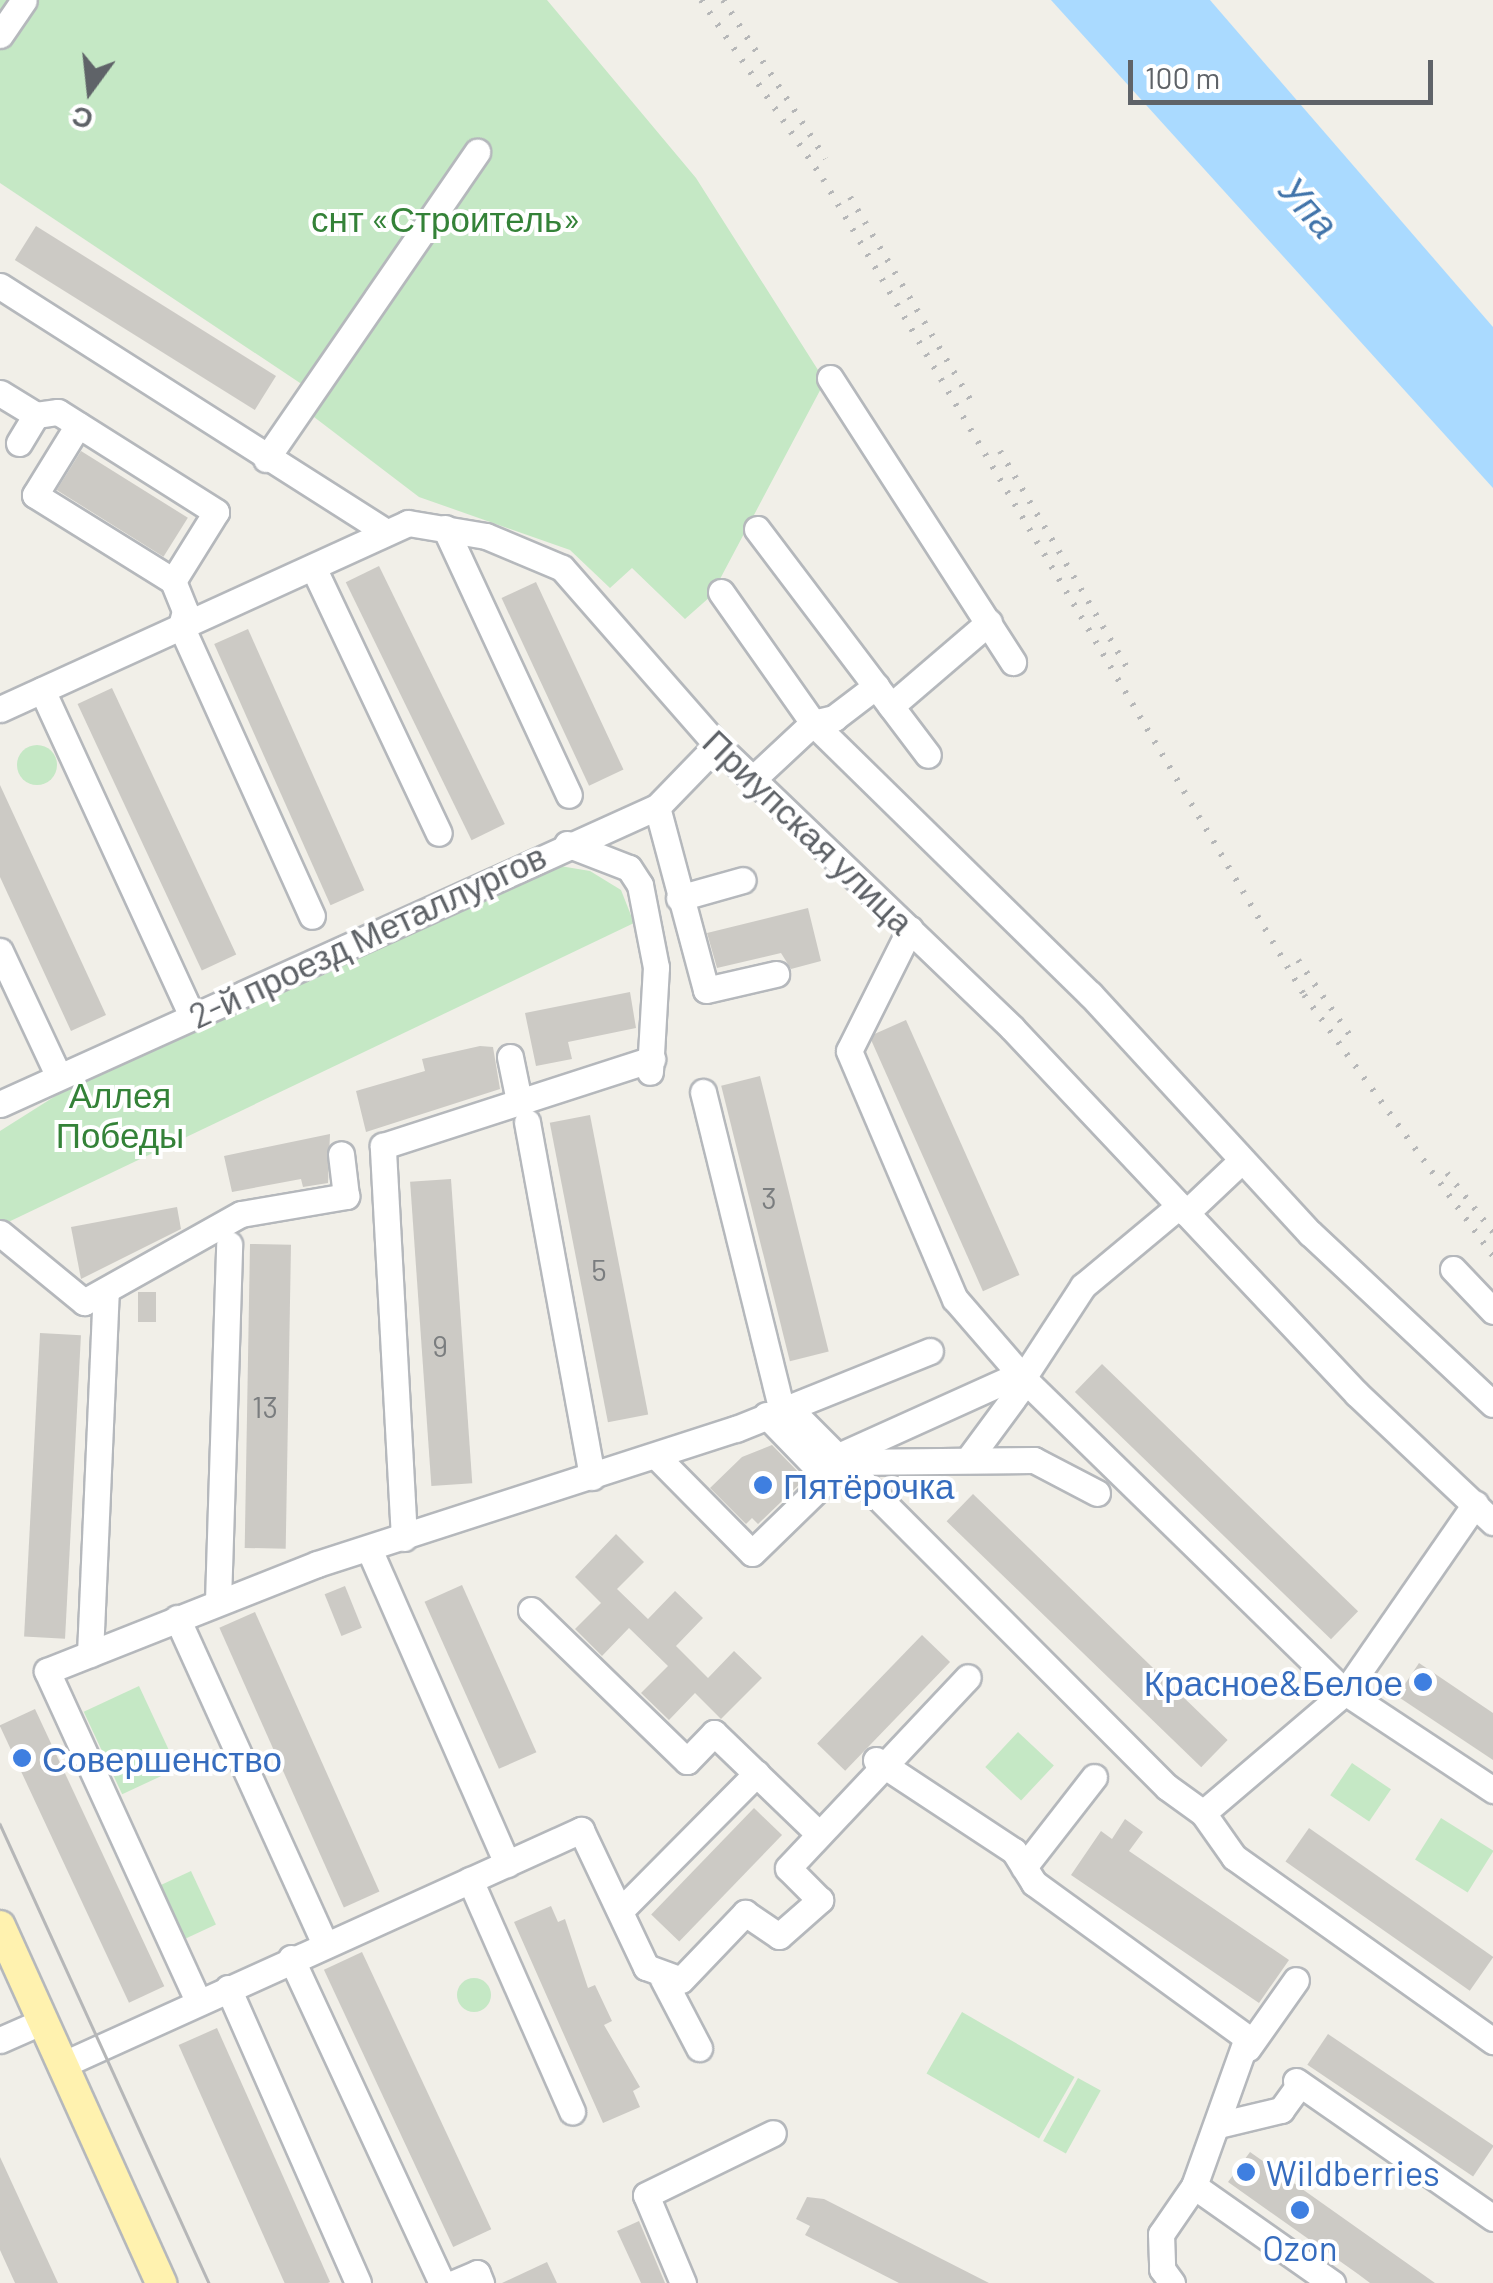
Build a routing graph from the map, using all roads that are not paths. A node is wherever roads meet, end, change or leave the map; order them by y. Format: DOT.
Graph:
graph roads {
  1 [pos="24,0"];
  2 [pos="0,35"];
  3 [pos="477,152"];
  4 [pos="0,286"];
  5 [pos="830,378"];
  6 [pos="0,393"];
  7 [pos="36,415"];
  8 [pos="78,425"];
  9 [pos="19,443"];
  10 [pos="266,459"];
  11 [pos="334,504"];
  12 [pos="446,528"];
  13 [pos="757,528"];
  14 [pos="385,531"];
  15 [pos="346,550"];
  16 [pos="313,567"];
  17 [pos="172,581"];
  18 [pos="721,592"];
  19 [pos="989,622"];
  20 [pos="181,626"];
  21 [pos="1013,662"];
  22 [pos="42,690"];
  23 [pos="884,696"];
  24 [pos="0,709"];
  25 [pos="813,722"];
  26 [pos="717,745"];
  27 [pos="928,755"];
  28 [pos="754,778"];
  29 [pos="569,795"];
  30 [pos="658,807"];
  31 [pos="439,833"];
  32 [pos="567,844"];
  33 [pos="743,880"];
  34 [pos="679,898"];
  35 [pos="312,916"];
  36 [pos="910,929"];
  37 [pos="0,951"];
  38 [pos="776,974"];
  39 [pos="192,1016"];
  40 [pos="510,1058"];
  41 [pos="58,1074"];
  42 [pos="703,1092"];
  43 [pos="0,1104"];
  44 [pos="523,1112"];
  45 [pos="341,1154"];
  46 [pos="1240,1162"];
  47 [pos="1183,1209"];
  48 [pos="0,1233"];
  49 [pos="229,1244"];
  50 [pos="1452,1269"];
  51 [pos="106,1292"];
  52 [pos="1493,1311"];
  53 [pos="930,1351"];
  54 [pos="1023,1378"];
  55 [pos="1493,1404"];
  56 [pos="778,1410"];
  57 [pos="656,1456"];
  58 [pos="844,1458"];
  59 [pos="970,1458"];
  60 [pos="592,1477"];
  61 [pos="1096,1493"];
  62 [pos="1485,1507"];
  63 [pos="404,1538"];
  64 [pos="369,1549"];
  65 [pos="218,1602"];
  66 [pos="531,1610"];
  67 [pos="177,1618"];
  68 [pos="90,1654"];
  69 [pos="968,1677"];
  70 [pos="1350,1702"];
  71 [pos="880,1762"];
  72 [pos="756,1773"];
  73 [pos="1094,1778"];
  74 [pos="1493,1790"];
  75 [pos="1203,1814"];
  76 [pos="819,1834"];
  77 [pos="507,1864"];
  78 [pos="1024,1867"];
  79 [pos="470,1880"];
  80 [pos="620,1911"];
  81 [pos="0,1926"];
  82 [pos="324,1942"];
  83 [pos="291,1958"];
  84 [pos="663,1979"];
  85 [pos="1296,1980"];
  86 [pos="228,1988"];
  87 [pos="198,2001"];
  88 [pos="41,2022"];
  89 [pos="0,2040"];
  90 [pos="1493,2041"];
  91 [pos="699,2048"];
  92 [pos="1248,2048"];
  93 [pos="62,2066"];
  94 [pos="572,2111"];
  95 [pos="1218,2125"];
  96 [pos="773,2133"];
  97 [pos="1194,2186"];
  98 [pos="1493,2218"];
  99 [pos="1161,2234"];
  100 [pos="161,2283"];
  101 [pos="358,2283"];
  102 [pos="442,2283"];
  103 [pos="454,2283"];
  104 [pos="481,2283"];
  105 [pos="683,2283"];
  106 [pos="1146,2283"];
  107 [pos="1172,2283"];
  108 [pos="1332,2283"];
  1 -- 2 [label="street"];
  3 -- 10 [label="street"];
  4 -- 10 [label="street"];
  5 -- 19 [label="street"];
  6 -- 7 [label="street"];
  7 -- 8 [label="street"];
  7 -- 9 [label="street"];
  8 -- 17 [label="street"];
  8 -- 17 [label="street"];
  10 -- 11 [label="street"];
  11 -- 14 [label="street"];
  11 -- 15 [label="street"];
  12 -- 14 [label="street, Приупская улица"];
  12 -- 26 [label="street, Приупская улица"];
  12 -- 29 [label="street"];
  13 -- 23 [label="street"];
  14 -- 15 [label="street, Приупская улица"];
  15 -- 16 [label="street, Приупская улица"];
  16 -- 20 [label="street, Приупская улица"];
  16 -- 31 [label="street"];
  17 -- 20 [label="street"];
  18 -- 25 [label="street"];
  19 -- 21 [label="street"];
  19 -- 23 [label="street"];
  20 -- 22 [label="street, Приупская улица"];
  20 -- 35 [label="street"];
  22 -- 24 [label="street, Приупская улица"];
  22 -- 39 [label="street"];
  23 -- 25 [label="street"];
  23 -- 27 [label="street"];
  25 -- 28 [label="street"];
  25 -- 46 [label="street"];
  26 -- 28 [label="street, Приупская улица"];
  26 -- 30 [label="street, 2-й проезд Металлургов"];
  28 -- 36 [label="street, Приупская улица"];
  30 -- 32 [label="street, 2-й проезд Металлургов"];
  30 -- 34 [label="street"];
  32 -- 39 [label="street, 2-й проезд Металлургов"];
  32 -- 44 [label="street"];
  33 -- 34 [label="street"];
  34 -- 38 [label="street"];
  36 -- 47 [label="street, Приупская улица"];
  36 -- 54 [label="street"];
  37 -- 41 [label="street"];
  39 -- 41 [label="street, 2-й проезд Металлургов"];
  40 -- 44 [label="street"];
  41 -- 43 [label="street, 2-й проезд Металлургов"];
  42 -- 56 [label="street"];
  44 -- 60 [label="street"];
  44 -- 63 [label="street"];
  45 -- 51 [label="street"];
  46 -- 47 [label="street"];
  46 -- 55 [label="street"];
  47 -- 54 [label="street"];
  47 -- 62 [label="street, Приупская улица"];
  48 -- 51 [label="street"];
  49 -- 65 [label="street"];
  50 -- 52 [label="street"];
  51 -- 68 [label="street"];
  53 -- 56 [label="street"];
  54 -- 58 [label="street"];
  54 -- 59 [label="street"];
  54 -- 70 [label="street"];
  56 -- 57 [label="street"];
  56 -- 57 [label="street"];
  56 -- 58 [label="street"];
  57 -- 60 [label="street"];
  58 -- 59 [label="street"];
  58 -- 75 [label="street"];
  59 -- 61 [label="street"];
  60 -- 63 [label="street"];
  62 -- 70 [label="street"];
  63 -- 64 [label="street"];
  64 -- 65 [label="street"];
  64 -- 77 [label="street"];
  65 -- 67 [label="street"];
  66 -- 72 [label="street"];
  67 -- 68 [label="street"];
  67 -- 82 [label="street"];
  68 -- 87 [label="street"];
  69 -- 71 [label="street"];
  70 -- 74 [label="street"];
  70 -- 75 [label="street"];
  71 -- 76 [label="street"];
  71 -- 78 [label="street"];
  72 -- 76 [label="street"];
  72 -- 80 [label="street"];
  73 -- 78 [label="street"];
  75 -- 90 [label="street"];
  76 -- 84 [label="street"];
  77 -- 79 [label="street"];
  77 -- 80 [label="street"];
  78 -- 92 [label="street"];
  79 -- 82 [label="street"];
  79 -- 94 [label="street"];
  80 -- 84 [label="street"];
  81 -- 88 [label="main road"];
  82 -- 83 [label="street"];
  83 -- 86 [label="street"];
  83 -- 102 [label="street"];
  84 -- 91 [label="street"];
  85 -- 92 [label="street"];
  86 -- 87 [label="street"];
  86 -- 101 [label="street"];
  87 -- 93 [label="street"];
  88 -- 89 [label="street"];
  88 -- 93 [label="main road"];
  92 -- 95 [label="street"];
  93 -- 100 [label="main road"];
  95 -- 97 [label="street"];
  95 -- 98 [label="street"];
  96 -- 105 [label="street"];
  97 -- 99 [label="street"];
  97 -- 108 [label="street"];
  99 -- 106 [label="street"];
  99 -- 107 [label="street"];
  103 -- 104 [label="street"];
}
